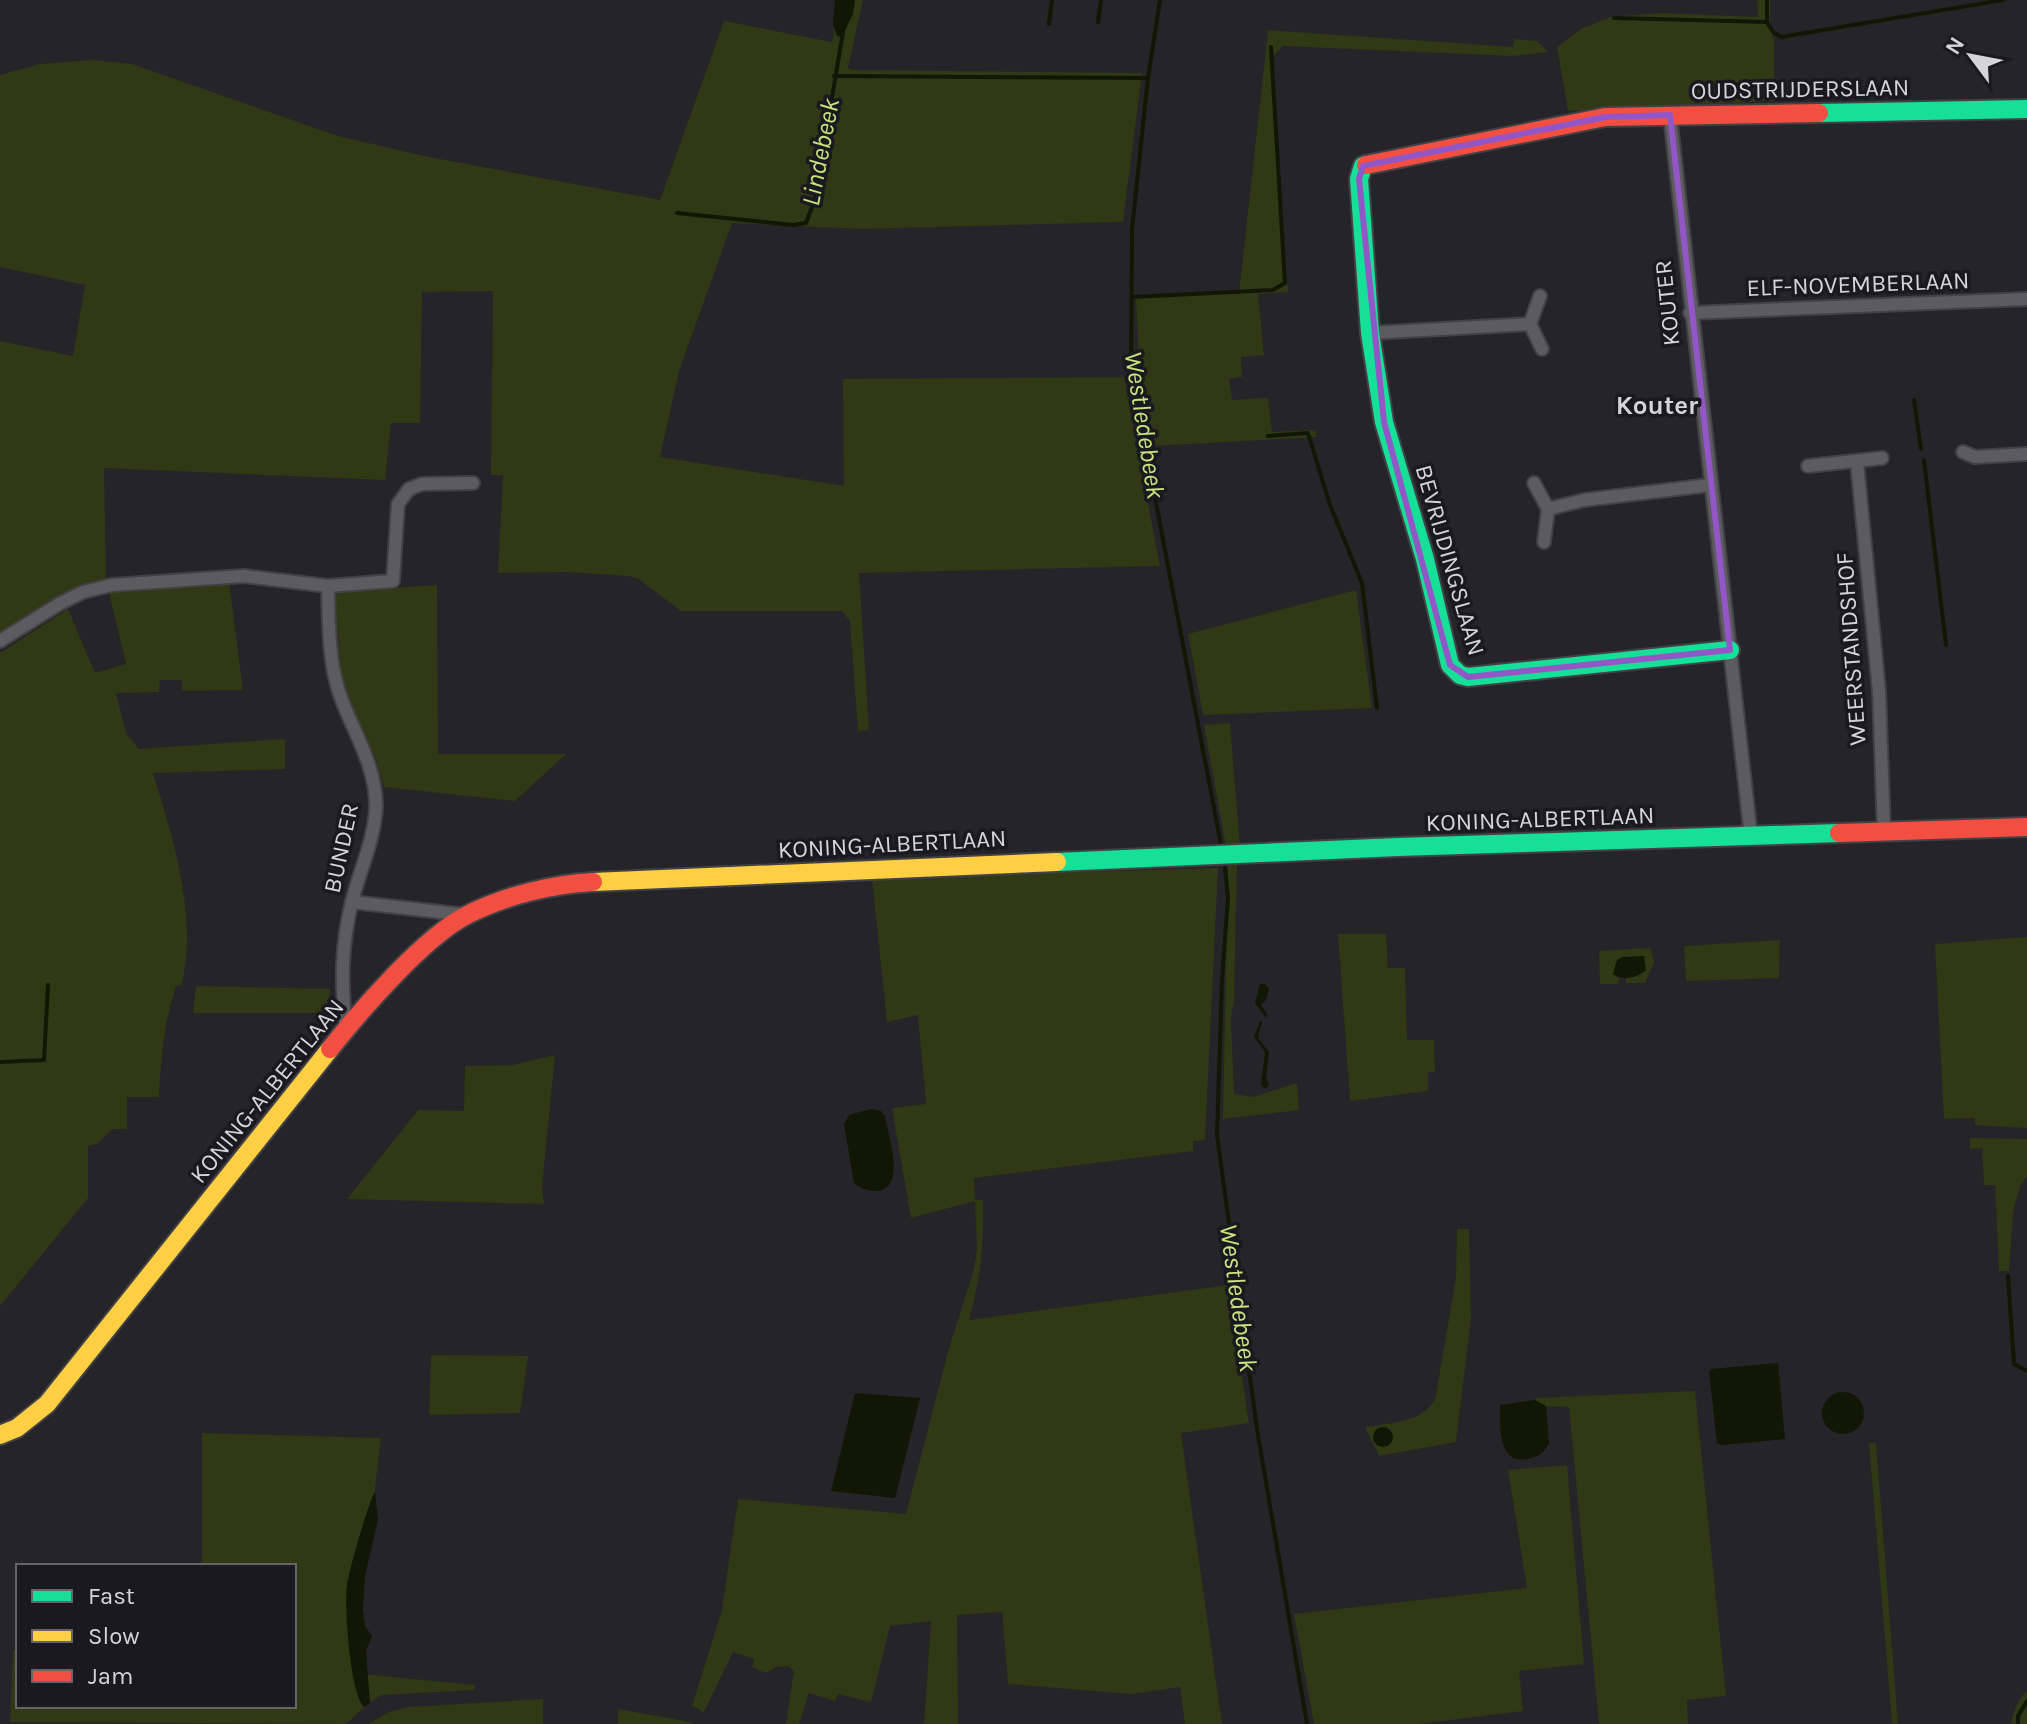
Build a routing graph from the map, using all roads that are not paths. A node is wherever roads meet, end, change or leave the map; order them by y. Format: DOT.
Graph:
graph roads {
  1 [pos="2027,109"];
  2 [pos="1670,115"];
  3 [pos="1540,296"];
  4 [pos="2027,299"];
  5 [pos="1690,313"];
  6 [pos="1530,324"];
  7 [pos="1370,333"];
  8 [pos="1542,349"];
  9 [pos="1963,452"];
  10 [pos="2027,454"];
  11 [pos="1882,458"];
  12 [pos="1857,462"];
  13 [pos="1808,466"];
  14 [pos="473,483"];
  15 [pos="1534,483"];
  16 [pos="1710,485"];
  17 [pos="1548,509"];
  18 [pos="1544,542"];
  19 [pos="328,586"];
  20 [pos="0,641"];
  21 [pos="1730,650"];
  22 [pos="2027,827"];
  23 [pos="1884,833"];
  24 [pos="1751,837"];
  25 [pos="352,902"];
  26 [pos="467,915"];
  27 [pos="346,1029"];
  28 [pos="0,1435"];
  1 -- 2 [label="street, OUDSTRIJDERSLAAN"];
  2 -- 5 [label="street, KOUTER"];
  2 -- 7 [label="street, BEVRIJDINGSLAAN"];
  3 -- 6 [label="street"];
  4 -- 5 [label="street, ELF-NOVEMBERLAAN"];
  5 -- 16 [label="street, KOUTER"];
  6 -- 7 [label="street"];
  6 -- 8 [label="street"];
  7 -- 21 [label="street, BEVRIJDINGSLAAN"];
  9 -- 10 [label="street"];
  11 -- 12 [label="street"];
  12 -- 13 [label="street"];
  12 -- 23 [label="street, WEERSTANDSHOF"];
  14 -- 19 [label="street"];
  15 -- 17 [label="street"];
  16 -- 17 [label="street"];
  16 -- 21 [label="street, KOUTER"];
  17 -- 18 [label="street"];
  19 -- 20 [label="street"];
  19 -- 25 [label="street, BUNDER"];
  21 -- 24 [label="street, KOUTER"];
  22 -- 23 [label="street, KONING-ALBERTLAAN"];
  23 -- 24 [label="street, KONING-ALBERTLAAN"];
  24 -- 26 [label="street, KONING-ALBERTLAAN"];
  25 -- 26 [label="street"];
  25 -- 27 [label="street, BUNDER"];
  26 -- 27 [label="street, KONING-ALBERTLAAN"];
  27 -- 28 [label="street, KONING-ALBERTLAAN"];
}
